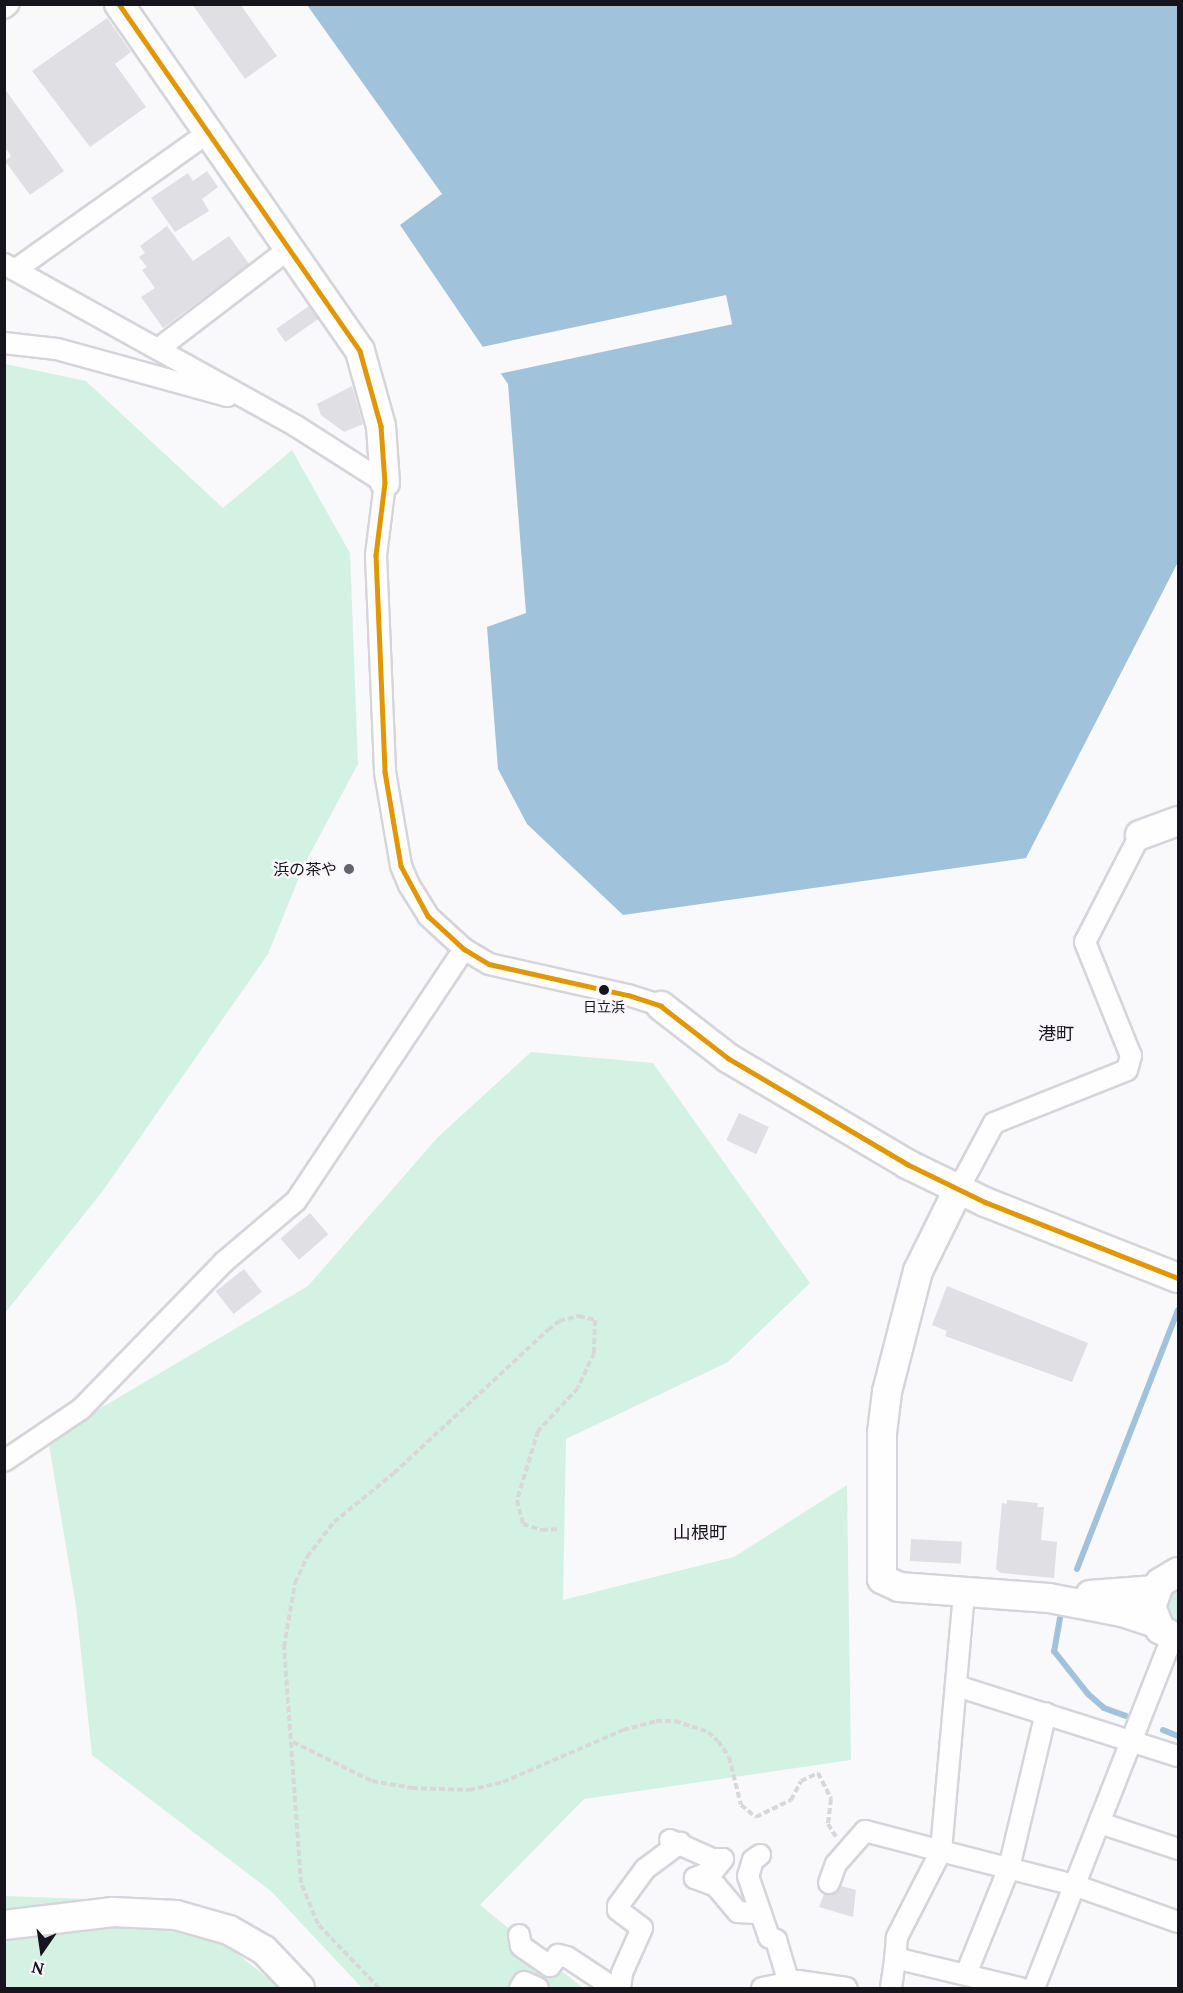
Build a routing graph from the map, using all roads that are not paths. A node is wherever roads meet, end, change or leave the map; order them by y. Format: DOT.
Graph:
graph roads {
  1 [pos="9,4"];
  2 [pos="119,4"];
  3 [pos="4,8"];
  4 [pos="208,133"];
  5 [pos="289,249"];
  6 [pos="10,267"];
  7 [pos="4,343"];
  8 [pos="158,349"];
  9 [pos="256,404"];
  10 [pos="386,483"];
  11 [pos="1179,821"];
  12 [pos="1140,835"];
  13 [pos="464,949"];
  14 [pos="661,1006"];
  15 [pos="958,1190"];
  16 [pos="1179,1278"];
  17 [pos="4,1461"];
  18 [pos="1179,1572"];
  19 [pos="1155,1590"];
  20 [pos="964,1593"];
  21 [pos="1049,1598"];
  22 [pos="1169,1634"];
  23 [pos="957,1686"];
  24 [pos="1046,1713"];
  25 [pos="1133,1739"];
  26 [pos="1179,1756"];
  27 [pos="1100,1823"];
  28 [pos="1179,1849"];
  29 [pos="942,1851"];
  30 [pos="760,1855"];
  31 [pos="1009,1868"];
  32 [pos="829,1883"];
  33 [pos="1074,1885"];
  34 [pos="760,1913"];
  35 [pos="1179,1922"];
  36 [pos="4,1925"];
  37 [pos="519,1935"];
  38 [pos="896,1958"];
  39 [pos="966,1974"];
  40 [pos="789,1983"];
  41 [pos="834,1988"];
  42 [pos="300,1989"];
  43 [pos="520,1989"];
  44 [pos="538,1989"];
  45 [pos="614,1989"];
  46 [pos="620,1989"];
  47 [pos="762,1989"];
  48 [pos="891,1989"];
  49 [pos="1020,1989"];
  50 [pos="1034,1989"];
  1 -- 3 [label="street"];
  2 -- 4 [label="street"];
  4 -- 5 [label="street"];
  4 -- 6 [label="street"];
  5 -- 8 [label="street"];
  5 -- 10 [label="street"];
  6 -- 8 [label="street"];
  7 -- 9 [label="street"];
  8 -- 9 [label="street"];
  9 -- 10 [label="street"];
  10 -- 13 [label="street"];
  11 -- 12 [label="street"];
  12 -- 15 [label="street"];
  13 -- 14 [label="street"];
  13 -- 17 [label="street"];
  14 -- 15 [label="street"];
  15 -- 16 [label="street"];
  15 -- 20 [label="street"];
  18 -- 19 [label="street"];
  19 -- 21 [label="street"];
  19 -- 22 [label="street"];
  20 -- 21 [label="street"];
  20 -- 23 [label="street"];
  21 -- 22 [label="street"];
  22 -- 25 [label="street"];
  23 -- 24 [label="street"];
  23 -- 29 [label="street"];
  24 -- 25 [label="street"];
  24 -- 31 [label="street"];
  25 -- 26 [label="street"];
  25 -- 27 [label="street"];
  27 -- 28 [label="street"];
  27 -- 33 [label="street"];
  29 -- 31 [label="street"];
  29 -- 32 [label="street"];
  29 -- 38 [label="street"];
  30 -- 34 [label="street"];
  31 -- 33 [label="street"];
  31 -- 39 [label="street"];
  33 -- 35 [label="street"];
  33 -- 50 [label="street"];
  34 -- 40 [label="street"];
  34 -- 46 [label="street"];
  36 -- 42 [label="street"];
  37 -- 45 [label="street"];
  38 -- 39 [label="street"];
  38 -- 48 [label="street"];
  39 -- 49 [label="street"];
  40 -- 41 [label="street"];
  40 -- 47 [label="street"];
  43 -- 44 [label="street"];
}
